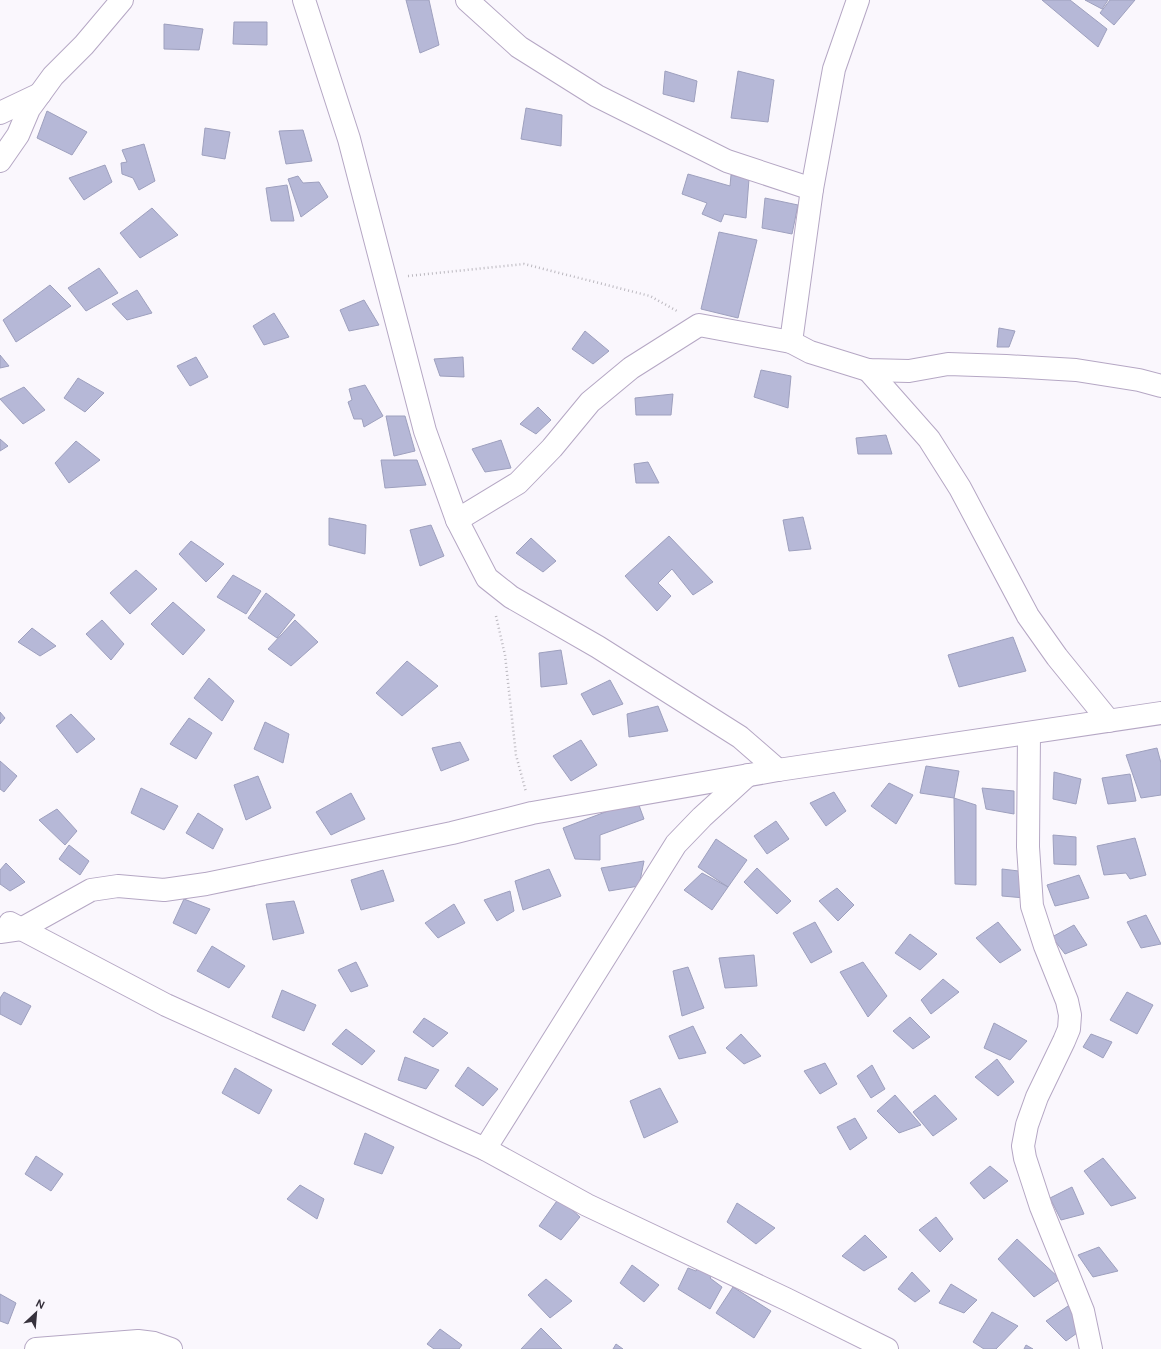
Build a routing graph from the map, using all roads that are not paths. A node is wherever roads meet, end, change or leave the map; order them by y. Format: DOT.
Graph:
graph roads {
  1 [pos="122,0"];
  2 [pos="304,0"];
  3 [pos="467,0"];
  4 [pos="858,0"];
  5 [pos="41,94"];
  6 [pos="0,113"];
  7 [pos="0,161"];
  8 [pos="812,189"];
  9 [pos="791,342"];
  10 [pos="868,370"];
  11 [pos="1161,386"];
  12 [pos="457,520"];
  13 [pos="1161,714"];
  14 [pos="1109,722"];
  15 [pos="1029,734"];
  16 [pos="778,770"];
  17 [pos="748,775"];
  18 [pos="0,918"];
  19 [pos="11,931"];
  20 [pos="485,1149"];
  21 [pos="36,1349"];
  22 [pos="171,1349"];
  23 [pos="887,1349"];
  24 [pos="1091,1349"];
  1 -- 5 [label="street"];
  2 -- 12 [label="street"];
  3 -- 8 [label="street"];
  4 -- 8 [label="street"];
  5 -- 6 [label="street"];
  5 -- 7 [label="street"];
  8 -- 9 [label="street"];
  9 -- 10 [label="street"];
  9 -- 12 [label="street"];
  10 -- 11 [label="street"];
  10 -- 14 [label="street"];
  12 -- 16 [label="street"];
  13 -- 14 [label="street"];
  14 -- 15 [label="street"];
  15 -- 16 [label="street"];
  15 -- 24 [label="street"];
  16 -- 17 [label="street"];
  17 -- 19 [label="street"];
  17 -- 20 [label="street"];
  18 -- 19 [label="street"];
  19 -- 20 [label="street"];
  20 -- 23 [label="street"];
  21 -- 22 [label="street"];
}
